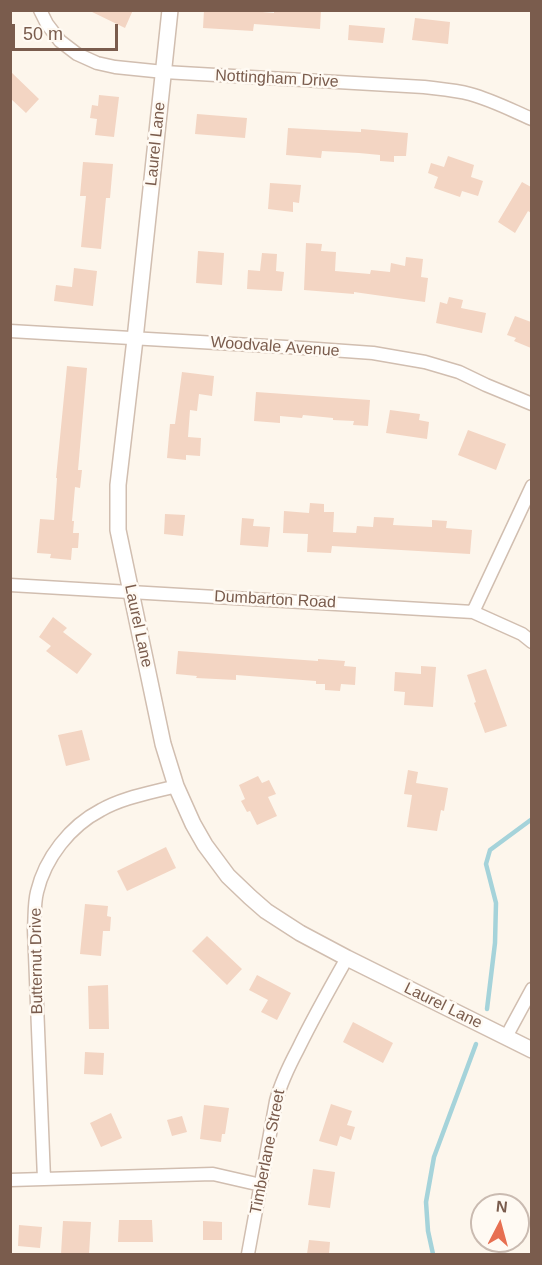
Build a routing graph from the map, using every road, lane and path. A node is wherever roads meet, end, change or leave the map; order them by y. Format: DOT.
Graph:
graph roads {
  1 [pos="40,10"];
  2 [pos="170,10"];
  3 [pos="164,72"];
  4 [pos="531,119"];
  5 [pos="10,331"];
  6 [pos="135,339"];
  7 [pos="531,404"];
  8 [pos="531,486"];
  9 [pos="10,585"];
  10 [pos="131,592"];
  11 [pos="472,612"];
  12 [pos="531,642"];
  13 [pos="176,786"];
  14 [pos="347,958"];
  15 [pos="531,988"];
  16 [pos="506,1037"];
  17 [pos="531,1050"];
  18 [pos="44,1179"];
  19 [pos="10,1180"];
  20 [pos="261,1185"];
  21 [pos="248,1254"];
  1 -- 3 [label="street, Nottingham Drive"];
  2 -- 3 [label="street, Laurel Lane"];
  3 -- 4 [label="street, Nottingham Drive"];
  3 -- 6 [label="street, Laurel Lane"];
  5 -- 6 [label="street, Woodvale Avenue"];
  6 -- 7 [label="street, Woodvale Avenue"];
  6 -- 10 [label="street, Laurel Lane"];
  8 -- 11 [label="street"];
  9 -- 10 [label="street, Dumbarton Road"];
  10 -- 11 [label="street, Dumbarton Road"];
  10 -- 13 [label="street, Laurel Lane"];
  11 -- 12 [label="street, Dumbarton Road"];
  13 -- 14 [label="street, Laurel Lane"];
  13 -- 18 [label="street, Butternut Drive"];
  14 -- 16 [label="street, Laurel Lane"];
  14 -- 20 [label="street, Timberlane Street"];
  15 -- 16 [label="street"];
  16 -- 17 [label="street, Laurel Lane"];
  18 -- 19 [label="street"];
  18 -- 20 [label="street"];
  20 -- 21 [label="street, Timberlane Street"];
}
